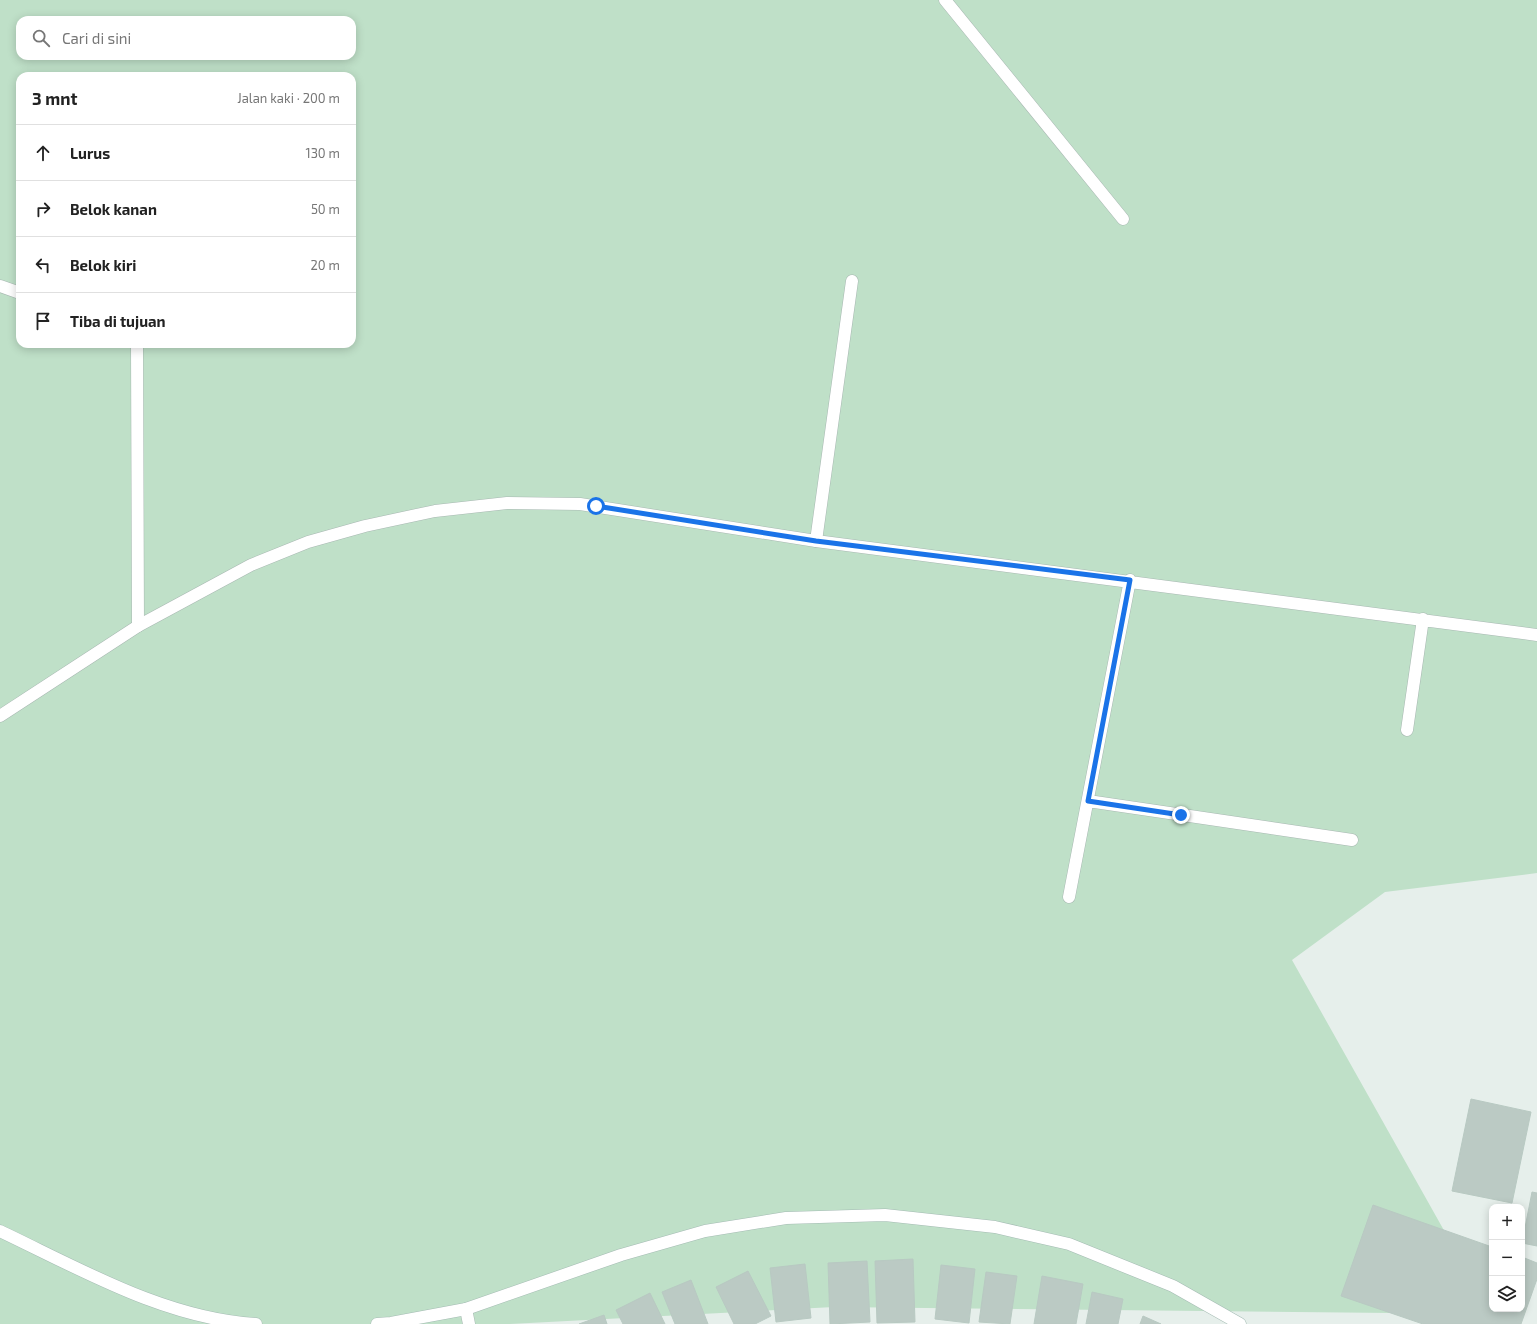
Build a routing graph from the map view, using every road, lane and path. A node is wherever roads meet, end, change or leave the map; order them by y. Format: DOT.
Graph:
graph roads {
  1 [pos="945,0"];
  2 [pos="1123,219"];
  3 [pos="852,281"];
  4 [pos="0,286"];
  5 [pos="16,291"];
  6 [pos="137,348"];
  7 [pos="816,541"];
  8 [pos="1130,580"];
  9 [pos="1423,619"];
  10 [pos="138,626"];
  11 [pos="1537,635"];
  12 [pos="0,716"];
  13 [pos="1407,730"];
  14 [pos="1088,801"];
  15 [pos="1352,840"];
  16 [pos="1069,897"];
  17 [pos="0,1232"];
  18 [pos="466,1309"];
  19 [pos="256,1324"];
  20 [pos="377,1324"];
  21 [pos="469,1324"];
  22 [pos="1240,1324"];
  1 -- 2 [label="street"];
  3 -- 7 [label="street"];
  4 -- 5 [label="street"];
  6 -- 10 [label="street"];
  7 -- 8 [label="street"];
  7 -- 10 [label="street"];
  8 -- 9 [label="street"];
  8 -- 14 [label="street"];
  9 -- 11 [label="street"];
  9 -- 13 [label="street"];
  10 -- 12 [label="street"];
  14 -- 15 [label="street"];
  14 -- 16 [label="street"];
  17 -- 19 [label="street"];
  18 -- 20 [label="street"];
  18 -- 21 [label="street"];
  18 -- 22 [label="street"];
}
